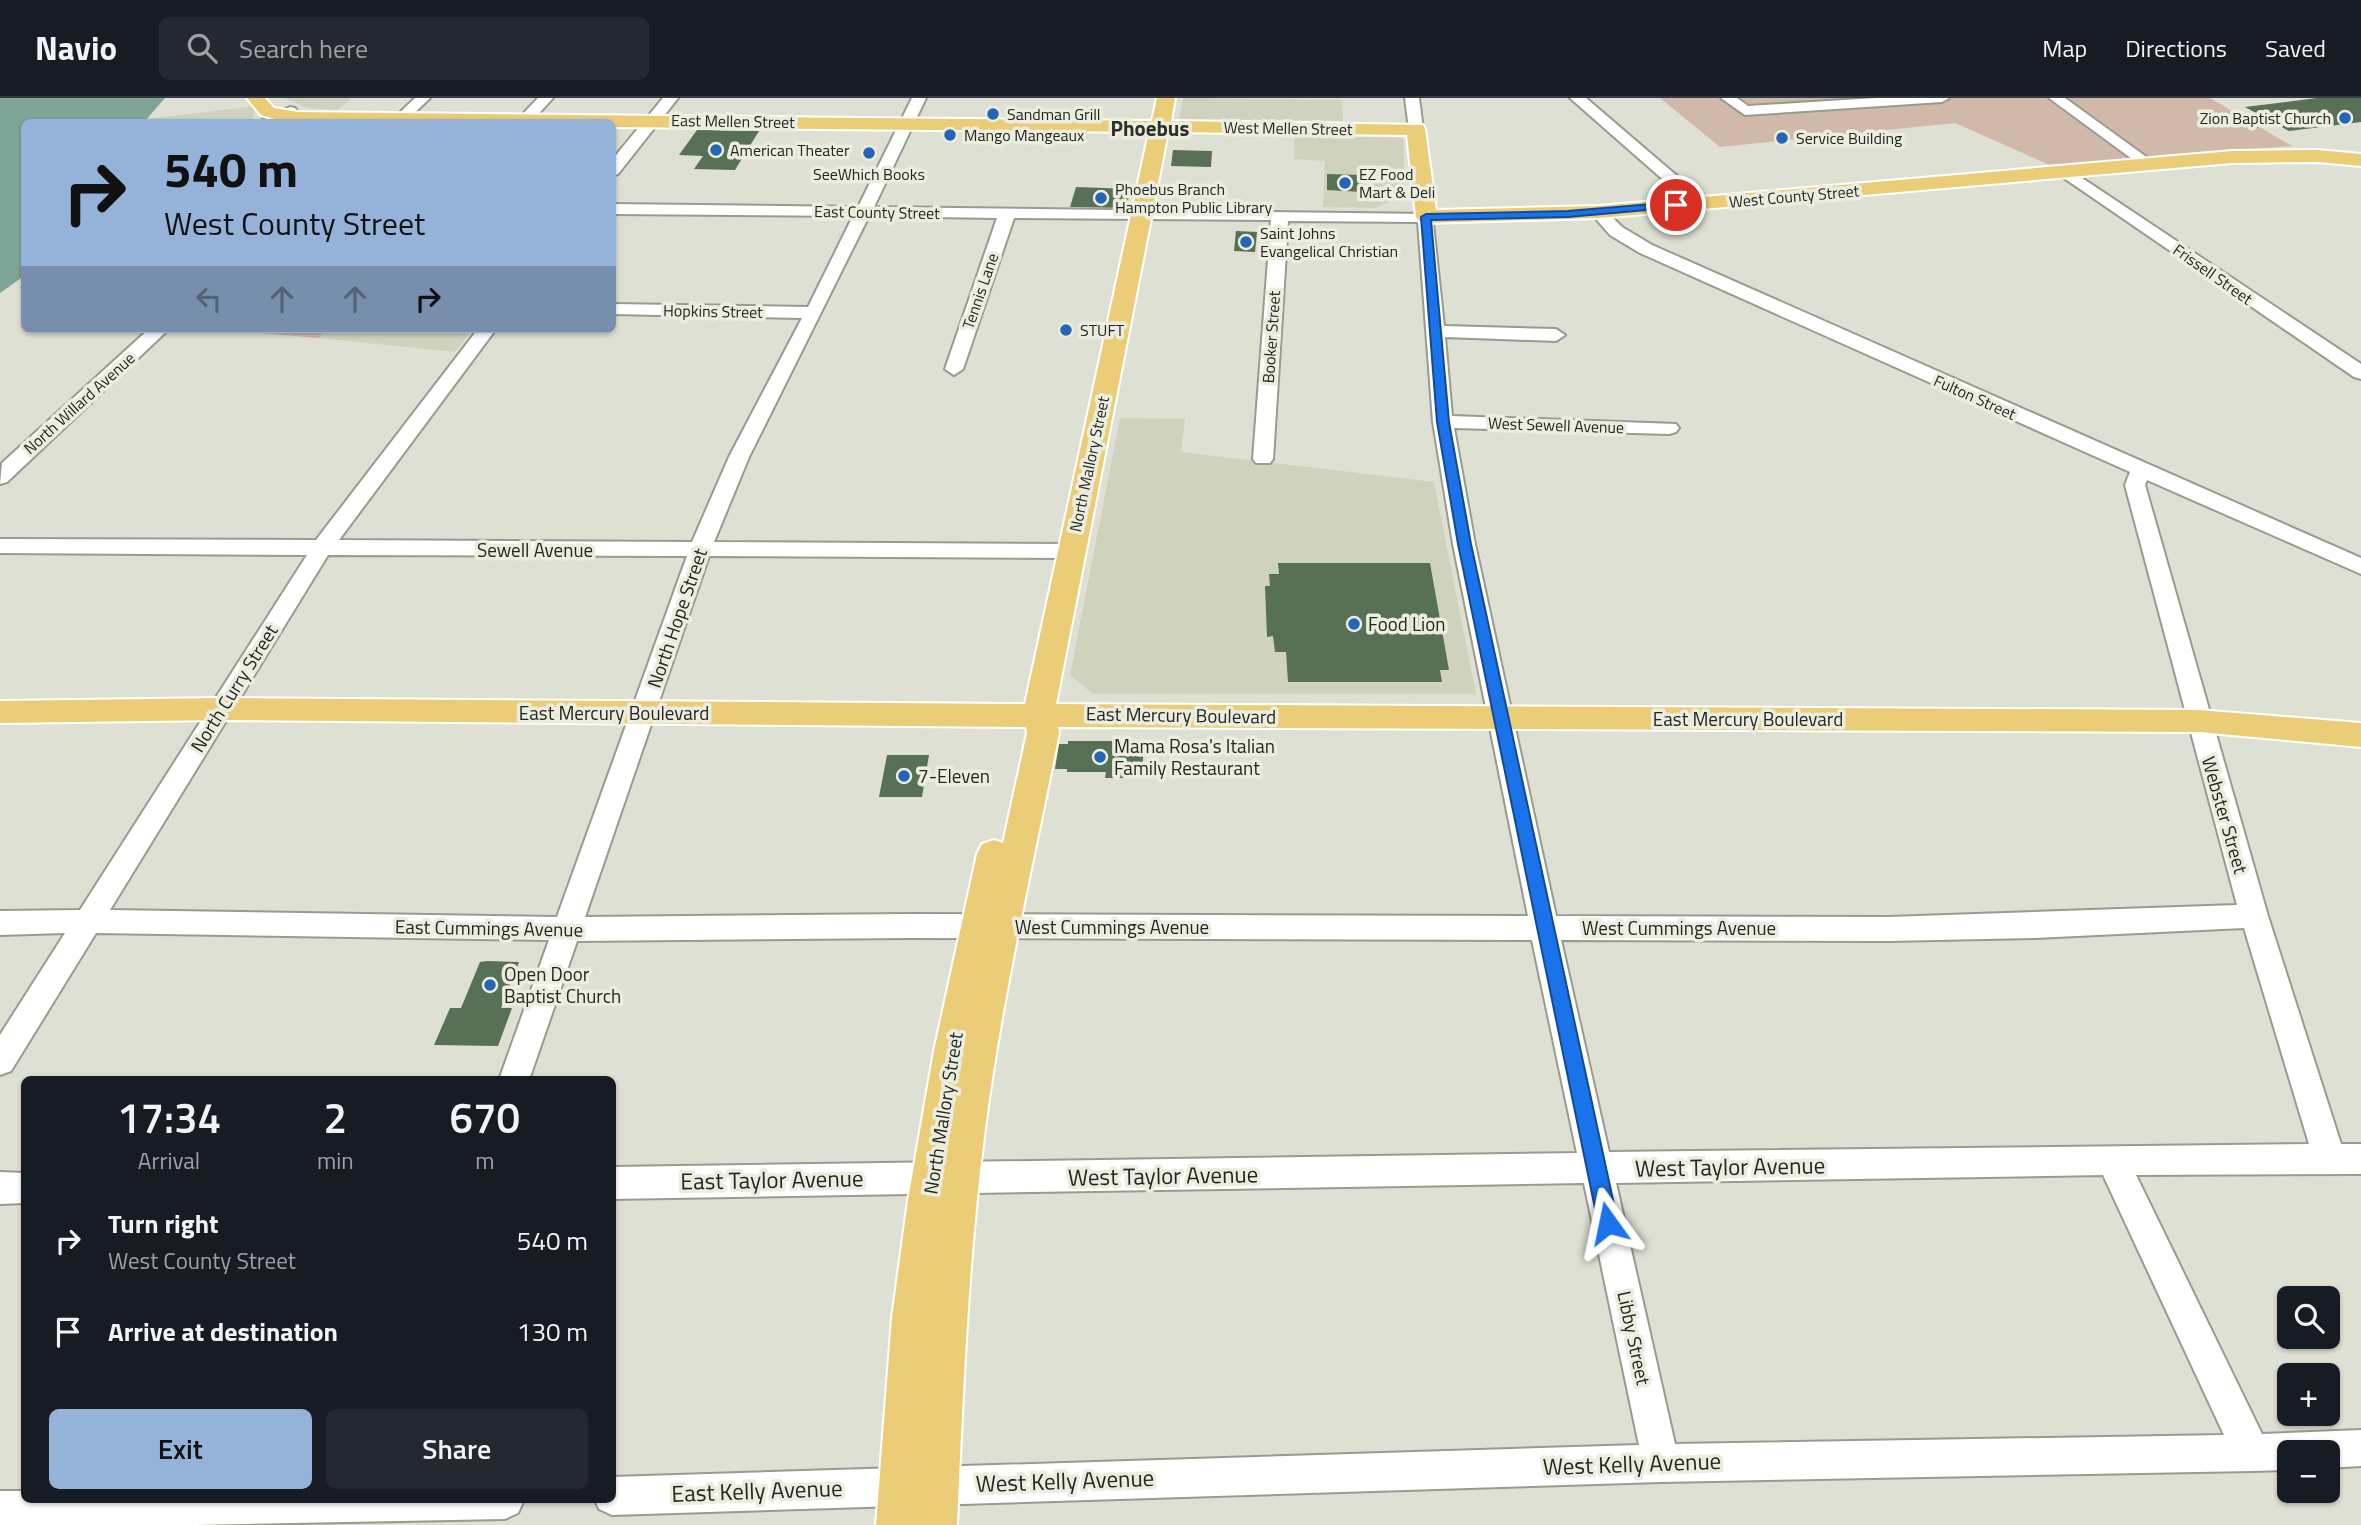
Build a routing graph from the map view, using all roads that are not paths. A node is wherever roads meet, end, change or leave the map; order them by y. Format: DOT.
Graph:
graph roads {
  1 [pos="256,98"];
  2 [pos="271,98"];
  3 [pos="423,98"];
  4 [pos="546,98"];
  5 [pos="671,98"];
  6 [pos="919,98"];
  7 [pos="1166,98"];
  8 [pos="1412,98"];
  9 [pos="1577,98"];
  10 [pos="1728,98"];
  11 [pos="1942,98"];
  12 [pos="2056,98"];
  13 [pos="285,116"];
  14 [pos="371,119"];
  15 [pos="401,119"];
  16 [pos="526,119"];
  17 [pos="616,120"];
  18 [pos="653,120"];
  19 [pos="905,123"];
  20 [pos="1159,126"];
  21 [pos="1416,129"];
  22 [pos="2361,144"];
  23 [pos="2232,156"];
  24 [pos="2361,160"];
  25 [pos="2148,164"];
  26 [pos="616,167"];
  27 [pos="2067,173"];
  28 [pos="1699,203"];
  29 [pos="616,209"];
  30 [pos="863,212"];
  31 [pos="1598,212"];
  32 [pos="1007,214"];
  33 [pos="1142,215"];
  34 [pos="1280,216"];
  35 [pos="1426,217"];
  36 [pos="616,309"];
  37 [pos="814,313"];
  38 [pos="1434,331"];
  39 [pos="156,333"];
  40 [pos="484,333"];
  41 [pos="1556,335"];
  42 [pos="954,369"];
  43 [pos="2361,373"];
  44 [pos="1443,422"];
  45 [pos="1669,428"];
  46 [pos="1263,459"];
  47 [pos="2141,470"];
  48 [pos="0,478"];
  49 [pos="0,546"];
  50 [pos="321,549"];
  51 [pos="700,550"];
  52 [pos="1070,551"];
  53 [pos="2361,567"];
  54 [pos="221,709"];
  55 [pos="0,712"];
  56 [pos="644,714"];
  57 [pos="1039,714"];
  58 [pos="1501,718"];
  59 [pos="2199,721"];
  60 [pos="2361,735"];
  61 [pos="2254,916"];
  62 [pos="89,922"];
  63 [pos="0,923"];
  64 [pos="990,927"];
  65 [pos="1544,928"];
  66 [pos="567,929"];
  67 [pos="0,1060"];
  68 [pos="515,1076"];
  69 [pos="2345,1159"];
  70 [pos="2112,1160"];
  71 [pos="1597,1170"];
  72 [pos="946,1178"];
  73 [pos="616,1182"];
  74 [pos="0,1188"];
  75 [pos="21,1188"];
  76 [pos="2361,1448"];
  77 [pos="2252,1453"];
  78 [pos="1661,1463"];
  79 [pos="919,1486"];
  80 [pos="616,1496"];
  81 [pos="464,1503"];
  82 [pos="0,1510"];
  83 [pos="370,1510"];
  84 [pos="900,1525"];
  85 [pos="933,1525"];
  1 -- 13 [label="main road"];
  2 -- 13 [label="main road"];
  3 -- 15 [label="street"];
  4 -- 16 [label="street"];
  5 -- 18 [label="street"];
  6 -- 19 [label="street, North Hope Street"];
  7 -- 20 [label="main road, North Mallory Street"];
  8 -- 21 [label="street, Libby Street"];
  9 -- 28 [label="street"];
  10 -- 11 [label="street"];
  12 -- 25 [label="street"];
  13 -- 14 [label="main road, East Mellen Street"];
  17 -- 18 [label="main road, East Mellen Street"];
  18 -- 19 [label="main road, East Mellen Street"];
  18 -- 26 [label="street"];
  19 -- 20 [label="main road, East Mellen Street"];
  19 -- 30 [label="street, North Hope Street"];
  20 -- 21 [label="main road, West Mellen Street"];
  20 -- 33 [label="main road, North Mallory Street"];
  21 -- 35 [label="main road, Libby Street"];
  22 -- 23 [label="main road"];
  23 -- 24 [label="main road, West County Street"];
  23 -- 25 [label="main road, West County Street"];
  25 -- 27 [label="main road, West County Street"];
  27 -- 28 [label="main road, West County Street"];
  27 -- 43 [label="street, Frissell Street"];
  28 -- 31 [label="main road, West County Street"];
  29 -- 30 [label="street, East County Street"];
  30 -- 32 [label="street, East County Street"];
  30 -- 37 [label="street, North Hope Street"];
  31 -- 35 [label="main road, West County Street"];
  31 -- 47 [label="street, Fulton Street"];
  32 -- 33 [label="street, East County Street"];
  32 -- 42 [label="street, Tennis Lane"];
  33 -- 34 [label="street, West County Street"];
  33 -- 52 [label="main road, North Mallory Street"];
  34 -- 35 [label="street, West County Street"];
  34 -- 46 [label="street, Booker Street"];
  35 -- 38 [label="street, Libby Street"];
  36 -- 37 [label="street, Hopkins Street"];
  37 -- 51 [label="street, North Hope Street"];
  38 -- 41 [label="street"];
  38 -- 44 [label="street, Libby Street"];
  39 -- 48 [label="street, North Willard Avenue"];
  40 -- 50 [label="street, North Curry Street"];
  44 -- 45 [label="street, West Sewell Avenue"];
  44 -- 58 [label="street, Libby Street"];
  47 -- 53 [label="street, Fulton Street"];
  47 -- 59 [label="street, Webster Street"];
  49 -- 50 [label="street, Sewell Avenue"];
  50 -- 51 [label="street, Sewell Avenue"];
  50 -- 54 [label="street, North Curry Street"];
  51 -- 52 [label="street, Sewell Avenue"];
  51 -- 56 [label="street, North Hope Street"];
  52 -- 57 [label="main road, North Mallory Street"];
  54 -- 55 [label="main road, East Mercury Boulevard"];
  54 -- 56 [label="main road, East Mercury Boulevard"];
  54 -- 62 [label="street, North Curry Street"];
  56 -- 57 [label="main road, East Mercury Boulevard"];
  56 -- 66 [label="street, North Hope Street"];
  57 -- 58 [label="main road, East Mercury Boulevard"];
  57 -- 64 [label="main road, North Mallory Street"];
  58 -- 59 [label="main road, East Mercury Boulevard"];
  58 -- 65 [label="street, Libby Street"];
  59 -- 60 [label="main road, East Mercury Boulevard"];
  59 -- 61 [label="street, Webster Street"];
  61 -- 65 [label="street, West Cummings Avenue"];
  61 -- 69 [label="street, Webster Street"];
  62 -- 63 [label="street, East Cummings Avenue"];
  62 -- 66 [label="street, East Cummings Avenue"];
  62 -- 67 [label="street, North Curry Street"];
  64 -- 65 [label="street, West Cummings Avenue"];
  64 -- 66 [label="street, East Cummings Avenue"];
  64 -- 72 [label="main road, North Mallory Street"];
  65 -- 71 [label="street, Libby Street"];
  66 -- 68 [label="street, North Hope Street"];
  69 -- 70 [label="street, West Taylor Avenue"];
  70 -- 71 [label="street, West Taylor Avenue"];
  70 -- 77 [label="street"];
  71 -- 72 [label="street, West Taylor Avenue"];
  71 -- 78 [label="street, Libby Street"];
  72 -- 73 [label="street, East Taylor Avenue"];
  72 -- 79 [label="main road, North Mallory Street"];
  74 -- 75 [label="street"];
  76 -- 77 [label="street, West Kelly Avenue"];
  77 -- 78 [label="street, West Kelly Avenue"];
  78 -- 79 [label="street, West Kelly Avenue"];
  79 -- 80 [label="street, East Kelly Avenue"];
  79 -- 84 [label="main road, North Mallory Street"];
  79 -- 85 [label="main road, North Mallory Street"];
  81 -- 83 [label="street"];
  82 -- 83 [label="street"];
}
